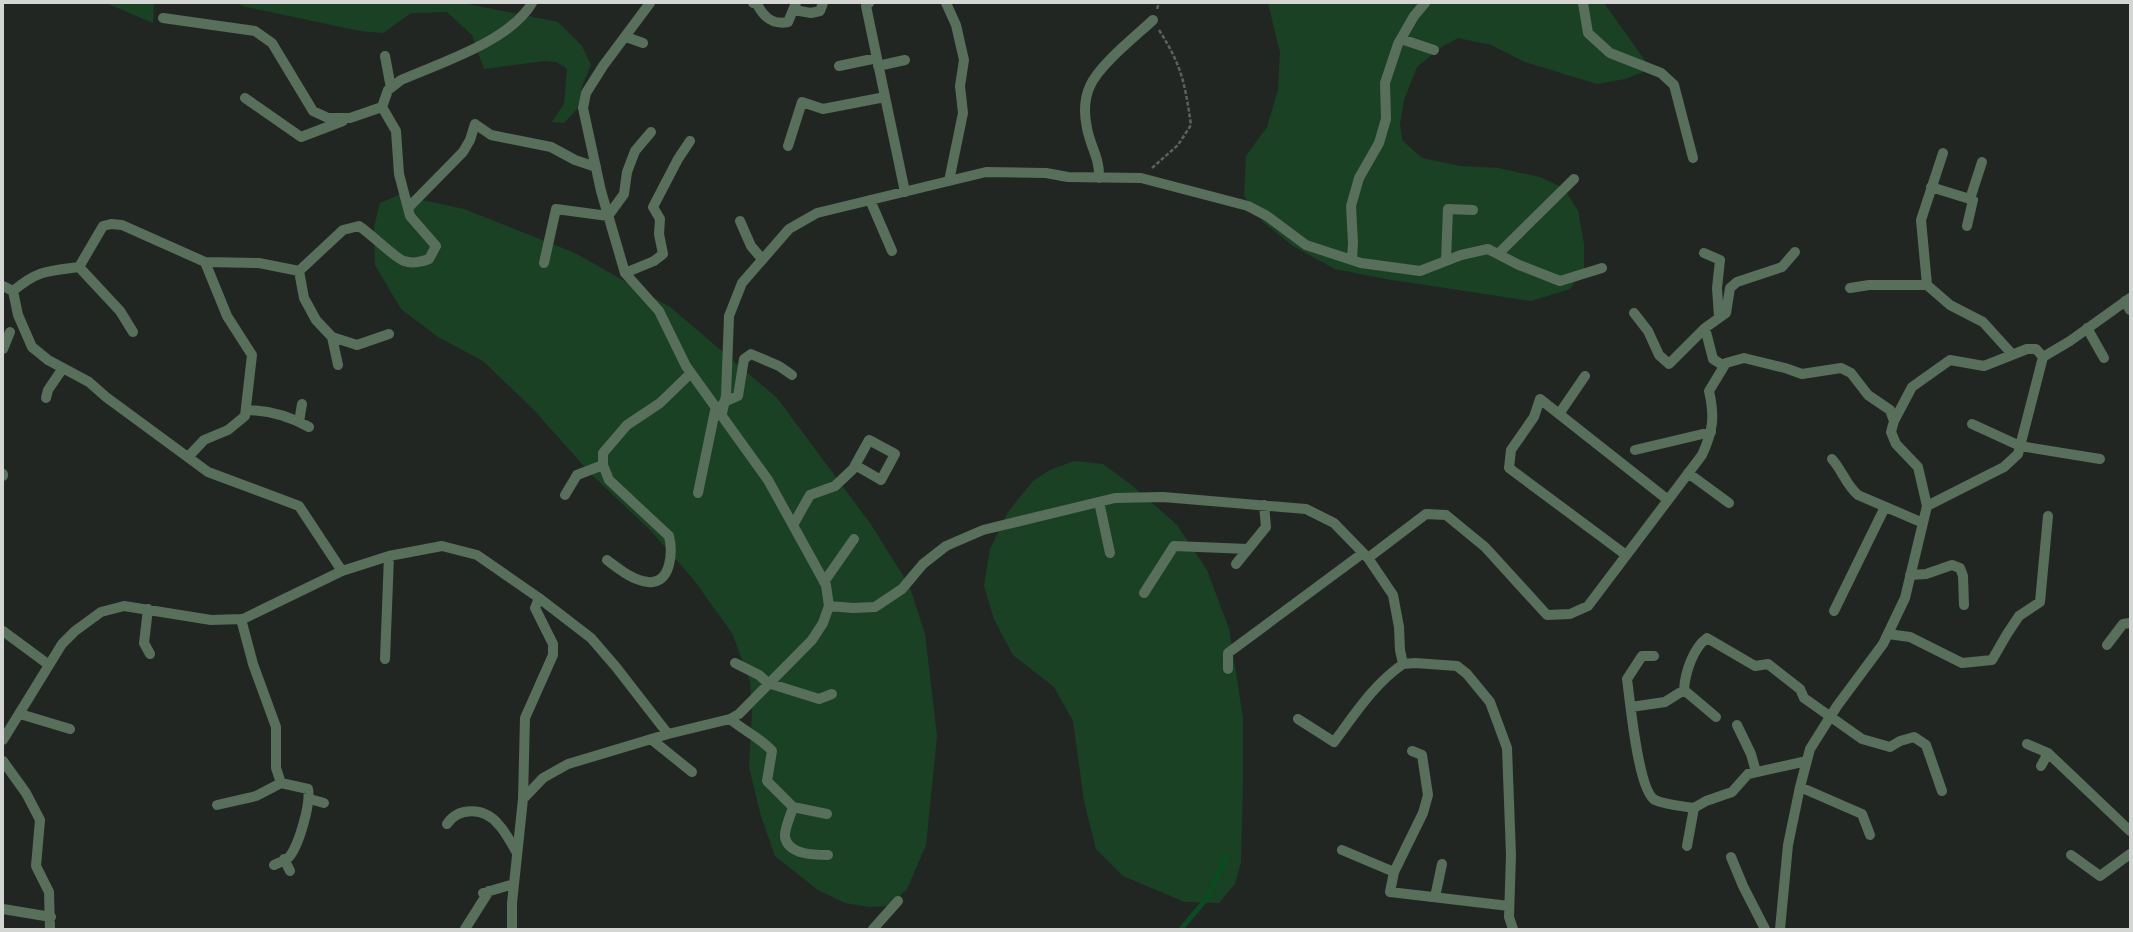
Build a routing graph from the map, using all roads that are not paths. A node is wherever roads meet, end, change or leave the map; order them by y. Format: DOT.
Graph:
graph roads {
  1 [pos="532,3"];
  2 [pos="650,3"];
  3 [pos="753,3"];
  4 [pos="824,3"];
  5 [pos="869,3"];
  6 [pos="946,3"];
  7 [pos="1425,3"];
  8 [pos="1583,3"];
  9 [pos="796,6"];
  10 [pos="163,18"];
  11 [pos="1152,20"];
  12 [pos="626,37"];
  13 [pos="1402,39"];
  14 [pos="643,43"];
  15 [pos="1434,50"];
  16 [pos="385,56"];
  17 [pos="905,60"];
  18 [pos="878,62"];
  19 [pos="838,66"];
  20 [pos="391,88"];
  21 [pos="885,97"];
  22 [pos="245,98"];
  23 [pos="382,107"];
  24 [pos="350,118"];
  25 [pos="651,132"];
  26 [pos="690,141"];
  27 [pos="788,146"];
  28 [pos="1943,153"];
  29 [pos="1693,158"];
  30 [pos="1982,162"];
  31 [pos="596,167"];
  32 [pos="1099,178"];
  33 [pos="1574,179"];
  34 [pos="949,181"];
  35 [pos="1932,187"];
  36 [pos="905,192"];
  37 [pos="1970,199"];
  38 [pos="870,200"];
  39 [pos="408,208"];
  40 [pos="1473,210"];
  41 [pos="608,216"];
  42 [pos="740,221"];
  43 [pos="1967,226"];
  44 [pos="892,251"];
  45 [pos="1795,252"];
  46 [pos="1704,253"];
  47 [pos="1498,254"];
  48 [pos="762,259"];
  49 [pos="1352,260"];
  50 [pos="1446,261"];
  51 [pos="205,262"];
  52 [pos="544,263"];
  53 [pos="79,267"];
  54 [pos="1602,268"];
  55 [pos="299,271"];
  56 [pos="625,273"];
  57 [pos="1927,285"];
  58 [pos="1850,288"];
  59 [pos="8,289"];
  60 [pos="2127,299"];
  61 [pos="2130,310"];
  62 [pos="1634,313"];
  63 [pos="1720,318"];
  64 [pos="1705,328"];
  65 [pos="2087,328"];
  66 [pos="10,332"];
  67 [pos="132,332"];
  68 [pos="389,334"];
  69 [pos="332,337"];
  70 [pos="3,349"];
  71 [pos="2012,354"];
  72 [pos="2043,356"];
  73 [pos="2104,358"];
  74 [pos="338,364"];
  75 [pos="1724,366"];
  76 [pos="63,368"];
  77 [pos="691,373"];
  78 [pos="792,375"];
  79 [pos="1585,376"];
  80 [pos="46,398"];
  81 [pos="302,404"];
  82 [pos="721,407"];
  83 [pos="246,410"];
  84 [pos="1559,414"];
  85 [pos="1894,421"];
  86 [pos="299,422"];
  87 [pos="1972,424"];
  88 [pos="309,427"];
  89 [pos="1711,432"];
  90 [pos="2020,446"];
  91 [pos="1635,450"];
  92 [pos="188,457"];
  93 [pos="1832,459"];
  94 [pos="2100,459"];
  95 [pos="603,465"];
  96 [pos="855,465"];
  97 [pos="1688,473"];
  98 [pos="698,493"];
  99 [pos="565,496"];
  100 [pos="1668,500"];
  101 [pos="1099,502"];
  102 [pos="1729,503"];
  103 [pos="1264,505"];
  104 [pos="1927,506"];
  105 [pos="1885,507"];
  106 [pos="2048,516"];
  107 [pos="1923,523"];
  108 [pos="793,525"];
  109 [pos="854,539"];
  110 [pos="1248,549"];
  111 [pos="1110,553"];
  112 [pos="1626,555"];
  113 [pos="389,556"];
  114 [pos="1366,556"];
  115 [pos="607,560"];
  116 [pos="1236,564"];
  117 [pos="342,571"];
  118 [pos="1910,575"];
  119 [pos="824,582"];
  120 [pos="1144,593"];
  121 [pos="539,598"];
  122 [pos="1964,605"];
  123 [pos="829,606"];
  124 [pos="148,610"];
  125 [pos="1834,611"];
  126 [pos="240,619"];
  127 [pos="2130,623"];
  128 [pos="3,631"];
  129 [pos="1888,634"];
  130 [pos="2106,645"];
  131 [pos="150,654"];
  132 [pos="1654,656"];
  133 [pos="385,659"];
  134 [pos="735,663"];
  135 [pos="1403,664"];
  136 [pos="49,665"];
  137 [pos="1228,669"];
  138 [pos="768,683"];
  139 [pos="1684,690"];
  140 [pos="832,694"];
  141 [pos="1631,707"];
  142 [pos="20,714"];
  143 [pos="1716,717"];
  144 [pos="1830,718"];
  145 [pos="730,719"];
  146 [pos="1298,719"];
  147 [pos="1737,725"];
  148 [pos="70,729"];
  149 [pos="668,734"];
  150 [pos="3,740"];
  151 [pos="651,740"];
  152 [pos="2027,744"];
  153 [pos="1412,751"];
  154 [pos="2048,753"];
  155 [pos="3,761"];
  156 [pos="1807,761"];
  157 [pos="2041,766"];
  158 [pos="692,772"];
  159 [pos="1756,772"];
  160 [pos="281,783"];
  161 [pos="1800,787"];
  162 [pos="1942,790"];
  163 [pos="310,799"];
  164 [pos="523,799"];
  165 [pos="324,802"];
  166 [pos="217,805"];
  167 [pos="793,807"];
  168 [pos="1694,808"];
  169 [pos="827,814"];
  170 [pos="447,824"];
  171 [pos="2130,831"];
  172 [pos="1870,835"];
  173 [pos="1687,846"];
  174 [pos="1342,850"];
  175 [pos="517,853"];
  176 [pos="2130,854"];
  177 [pos="828,855"];
  178 [pos="2071,855"];
  179 [pos="1730,857"];
  180 [pos="284,859"];
  181 [pos="1442,864"];
  182 [pos="274,865"];
  183 [pos="290,871"];
  184 [pos="1394,872"];
  185 [pos="514,884"];
  186 [pos="1435,897"];
  187 [pos="898,901"];
  188 [pos="1509,906"];
  189 [pos="3,909"];
  190 [pos="51,917"];
  191 [pos="50,929"];
  192 [pos="465,929"];
  193 [pos="512,929"];
  194 [pos="873,929"];
  195 [pos="1514,929"];
  196 [pos="1765,929"];
  197 [pos="1780,929"];
  1 -- 20 [label="street"];
  2 -- 12 [label="street"];
  3 -- 9 [label="street"];
  4 -- 9 [label="street"];
  5 -- 18 [label="street"];
  6 -- 34 [label="street"];
  7 -- 13 [label="street"];
  8 -- 29 [label="street"];
  10 -- 24 [label="street"];
  11 -- 32 [label="street"];
  12 -- 14 [label="street"];
  12 -- 31 [label="street"];
  13 -- 15 [label="street"];
  13 -- 49 [label="street"];
  16 -- 20 [label="street"];
  17 -- 18 [label="street"];
  18 -- 19 [label="street"];
  18 -- 21 [label="street"];
  20 -- 23 [label="street"];
  21 -- 27 [label="street"];
  21 -- 36 [label="street"];
  22 -- 24 [label="street"];
  23 -- 24 [label="street"];
  23 -- 39 [label="street"];
  25 -- 41 [label="street"];
  26 -- 56 [label="street"];
  28 -- 35 [label="street"];
  30 -- 37 [label="street"];
  31 -- 39 [label="street"];
  31 -- 41 [label="street"];
  32 -- 34 [label="street"];
  32 -- 49 [label="street"];
  33 -- 47 [label="street"];
  34 -- 36 [label="street"];
  35 -- 37 [label="street"];
  35 -- 57 [label="street"];
  36 -- 38 [label="street"];
  37 -- 43 [label="street"];
  38 -- 44 [label="street"];
  38 -- 48 [label="street"];
  39 -- 55 [label="street"];
  40 -- 50 [label="street"];
  41 -- 52 [label="street"];
  41 -- 56 [label="street"];
  42 -- 48 [label="street"];
  45 -- 63 [label="street"];
  46 -- 63 [label="street"];
  47 -- 50 [label="street"];
  47 -- 54 [label="street"];
  48 -- 82 [label="street"];
  49 -- 50 [label="street"];
  51 -- 53 [label="street"];
  51 -- 55 [label="street"];
  51 -- 83 [label="street"];
  53 -- 59 [label="street"];
  53 -- 67 [label="street"];
  55 -- 69 [label="street"];
  56 -- 77 [label="street"];
  57 -- 58 [label="street"];
  57 -- 71 [label="street"];
  59 -- 76 [label="street"];
  60 -- 61 [label="street"];
  60 -- 65 [label="street"];
  62 -- 64 [label="street"];
  63 -- 64 [label="street"];
  64 -- 75 [label="street"];
  65 -- 72 [label="street"];
  65 -- 73 [label="street"];
  66 -- 70 [label="street"];
  68 -- 69 [label="street"];
  69 -- 74 [label="street"];
  71 -- 72 [label="street"];
  71 -- 85 [label="street"];
  72 -- 90 [label="street"];
  75 -- 85 [label="street"];
  75 -- 89 [label="street"];
  76 -- 80 [label="street"];
  76 -- 92 [label="street"];
  77 -- 82 [label="street"];
  77 -- 95 [label="street"];
  78 -- 82 [label="street"];
  79 -- 84 [label="street"];
  81 -- 86 [label="street"];
  82 -- 98 [label="street"];
  82 -- 108 [label="street"];
  83 -- 86 [label="street"];
  83 -- 92 [label="street"];
  84 -- 100 [label="street"];
  84 -- 112 [label="street"];
  85 -- 104 [label="street"];
  86 -- 88 [label="street"];
  87 -- 90 [label="street"];
  89 -- 91 [label="street"];
  89 -- 97 [label="street"];
  90 -- 94 [label="street"];
  90 -- 104 [label="street"];
  92 -- 117 [label="street"];
  93 -- 105 [label="street"];
  95 -- 99 [label="street"];
  95 -- 115 [label="street"];
  96 -- 108 [label="street"];
  97 -- 100 [label="street"];
  97 -- 102 [label="street"];
  100 -- 112 [label="street"];
  101 -- 103 [label="street"];
  101 -- 111 [label="street"];
  101 -- 123 [label="street"];
  103 -- 110 [label="street"];
  103 -- 114 [label="street"];
  104 -- 107 [label="street"];
  105 -- 107 [label="street"];
  105 -- 125 [label="street"];
  106 -- 129 [label="street"];
  107 -- 118 [label="street"];
  108 -- 119 [label="street"];
  109 -- 119 [label="street"];
  110 -- 116 [label="street"];
  110 -- 120 [label="street"];
  112 -- 114 [label="street"];
  113 -- 117 [label="street"];
  113 -- 121 [label="street"];
  113 -- 133 [label="street"];
  114 -- 135 [label="street"];
  114 -- 137 [label="street"];
  117 -- 126 [label="street"];
  118 -- 122 [label="street"];
  118 -- 129 [label="street"];
  119 -- 123 [label="street"];
  121 -- 149 [label="street"];
  121 -- 164 [label="street"];
  123 -- 138 [label="street"];
  124 -- 126 [label="street"];
  124 -- 131 [label="street"];
  124 -- 136 [label="street"];
  126 -- 160 [label="street"];
  127 -- 130 [label="street"];
  128 -- 136 [label="street"];
  129 -- 144 [label="street"];
  132 -- 141 [label="street"];
  134 -- 138 [label="street"];
  135 -- 146 [label="street"];
  135 -- 188 [label="street"];
  136 -- 142 [label="street"];
  138 -- 140 [label="street"];
  138 -- 145 [label="street"];
  139 -- 141 [label="street"];
  139 -- 143 [label="street"];
  139 -- 144 [label="street"];
  141 -- 168 [label="street"];
  142 -- 148 [label="street"];
  142 -- 150 [label="street"];
  144 -- 156 [label="street"];
  144 -- 162 [label="street"];
  145 -- 149 [label="street"];
  145 -- 167 [label="street"];
  147 -- 159 [label="street"];
  149 -- 151 [label="street"];
  151 -- 158 [label="street"];
  151 -- 164 [label="street"];
  152 -- 154 [label="street"];
  153 -- 184 [label="street"];
  154 -- 157 [label="street"];
  154 -- 171 [label="street"];
  155 -- 190 [label="street"];
  156 -- 159 [label="street"];
  156 -- 161 [label="street"];
  159 -- 168 [label="street"];
  160 -- 163 [label="street"];
  160 -- 166 [label="street"];
  161 -- 172 [label="street"];
  161 -- 197 [label="street"];
  163 -- 165 [label="street"];
  163 -- 180 [label="street"];
  164 -- 175 [label="street"];
  167 -- 169 [label="street"];
  167 -- 177 [label="street"];
  168 -- 173 [label="street"];
  170 -- 175 [label="street"];
  174 -- 184 [label="street"];
  175 -- 185 [label="street"];
  176 -- 178 [label="street"];
  179 -- 196 [label="street"];
  180 -- 182 [label="street"];
  180 -- 183 [label="street"];
  181 -- 186 [label="street"];
  184 -- 186 [label="street"];
  185 -- 192 [label="street"];
  185 -- 193 [label="street"];
  186 -- 188 [label="street"];
  187 -- 194 [label="street"];
  188 -- 195 [label="street"];
  189 -- 190 [label="street"];
  190 -- 191 [label="street"];
}
